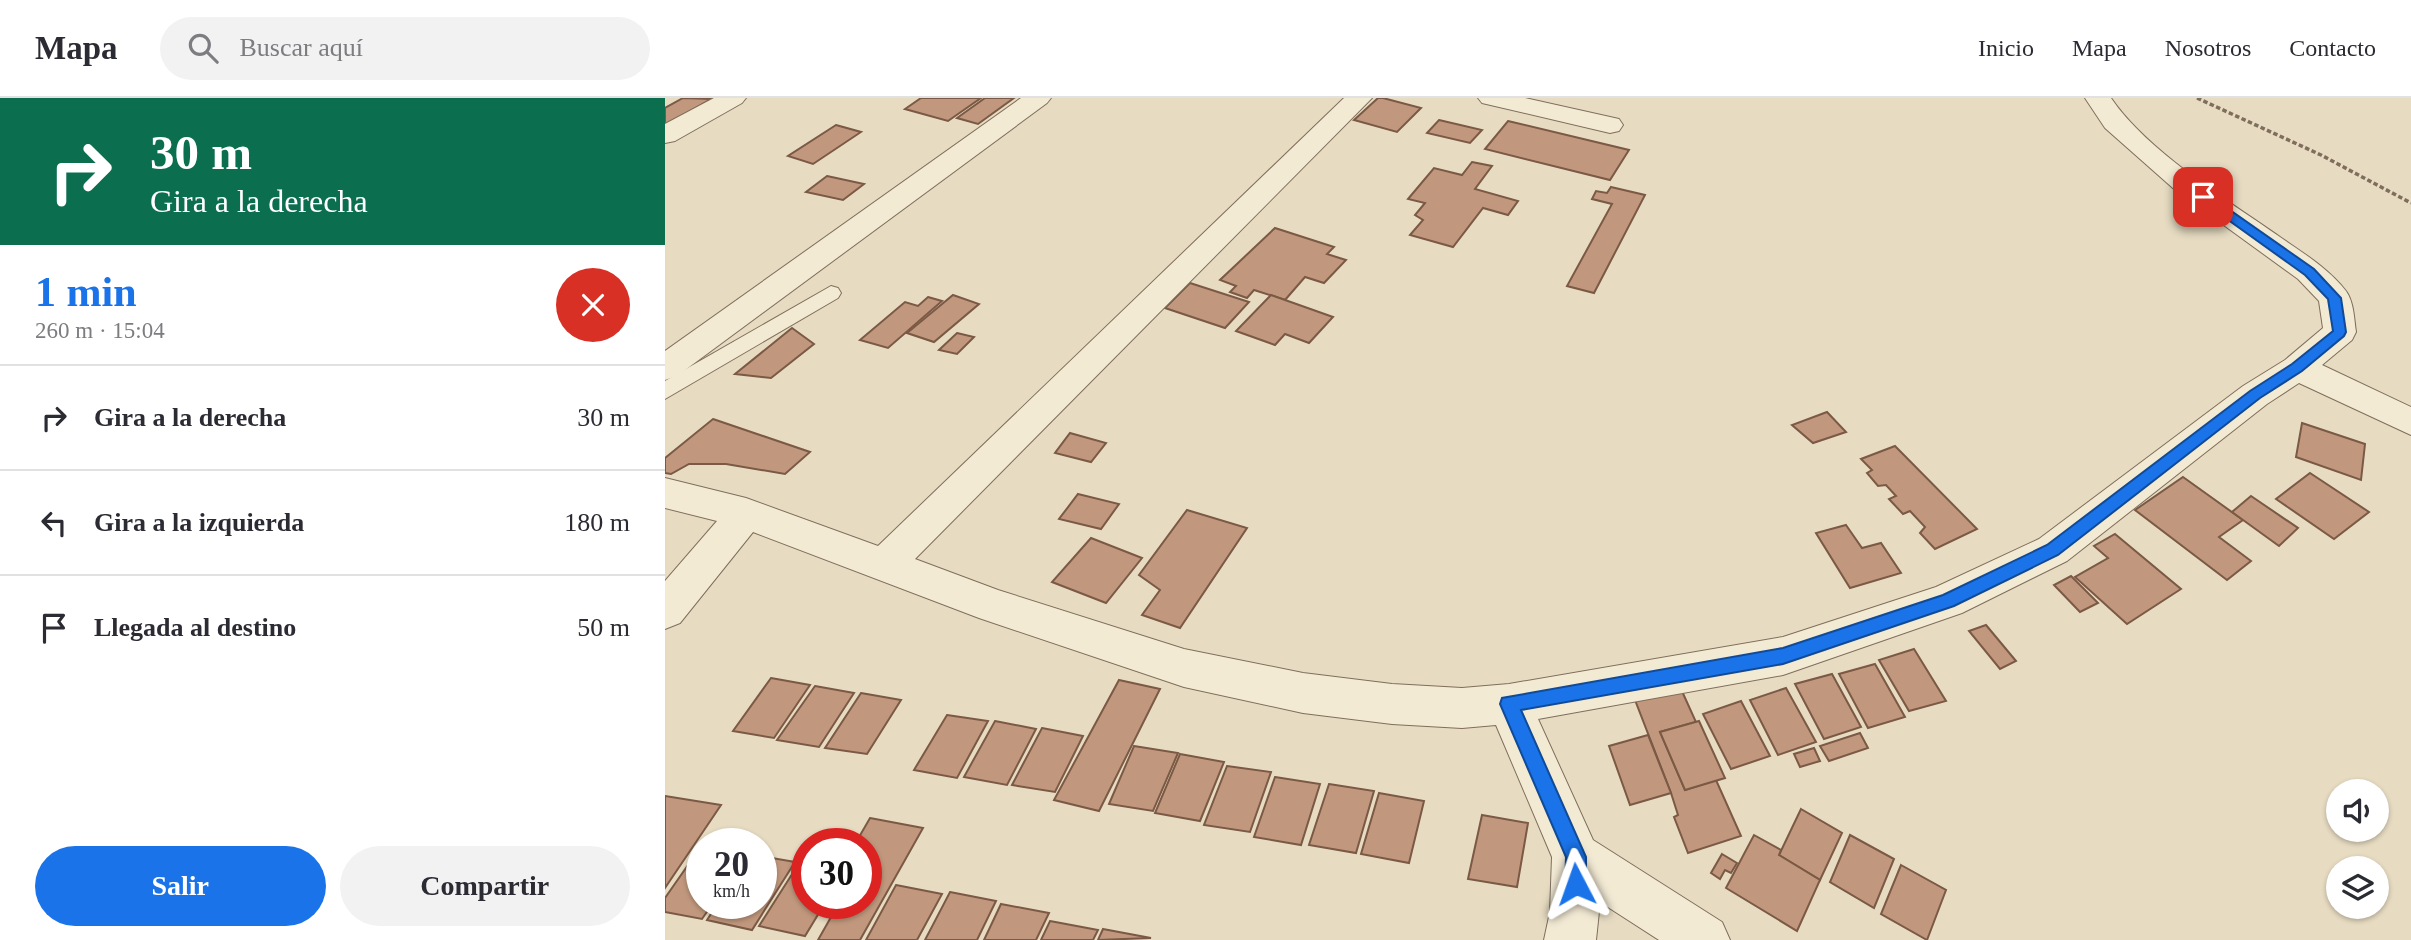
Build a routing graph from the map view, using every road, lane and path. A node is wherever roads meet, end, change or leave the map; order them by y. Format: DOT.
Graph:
graph roads {
  1 [pos="733,98"];
  2 [pos="1038,98"];
  3 [pos="1359,98"];
  4 [pos="1491,98"];
  5 [pos="2098,98"];
  6 [pos="2197,98"];
  7 [pos="1610,125"];
  8 [pos="665,135"];
  9 [pos="2411,203"];
  10 [pos="831,293"];
  11 [pos="665,368"];
  12 [pos="2297,368"];
  13 [pos="665,391"];
  14 [pos="2411,422"];
  15 [pos="665,493"];
  16 [pos="746,513"];
  17 [pos="885,564"];
  18 [pos="665,611"];
  19 [pos="1509,704"];
  20 [pos="1576,857"];
  21 [pos="1570,940"];
  22 [pos="1704,940"];
  1 -- 8 [label="street"];
  2 -- 11 [label="street"];
  3 -- 17 [label="street"];
  4 -- 7 [label="street"];
  5 -- 12 [label="street"];
  6 -- 9 [label="path"];
  10 -- 13 [label="lane"];
  12 -- 14 [label="street"];
  12 -- 19 [label="street"];
  15 -- 16 [label="street"];
  16 -- 17 [label="street"];
  16 -- 18 [label="street"];
  17 -- 19 [label="street"];
  19 -- 20 [label="street"];
  20 -- 21 [label="street"];
  20 -- 22 [label="street"];
}
